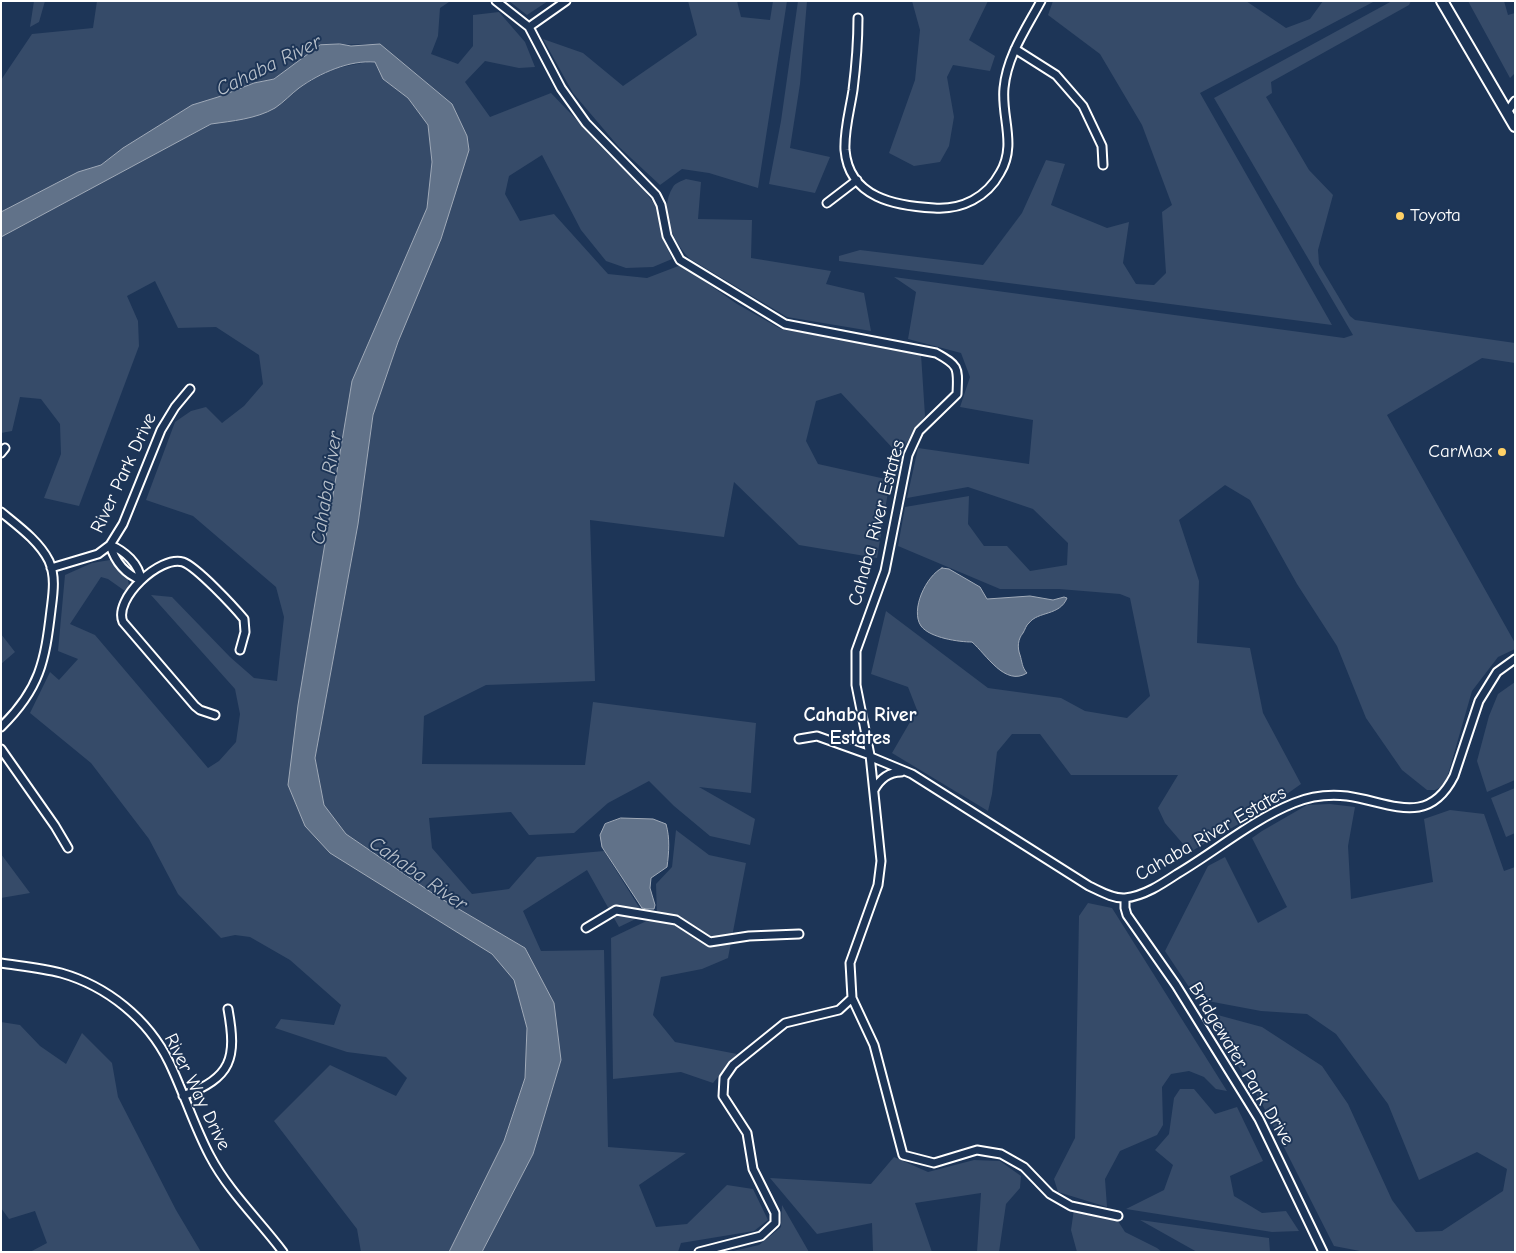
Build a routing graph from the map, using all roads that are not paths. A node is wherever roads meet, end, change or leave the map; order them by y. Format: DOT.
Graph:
graph roads {
  1 [pos="496,1"];
  2 [pos="566,1"];
  3 [pos="1041,1"];
  4 [pos="1442,1"];
  5 [pos="858,18"];
  6 [pos="529,27"];
  7 [pos="1015,49"];
  8 [pos="1515,101"];
  9 [pos="1507,112"];
  10 [pos="1515,126"];
  11 [pos="1103,165"];
  12 [pos="857,180"];
  13 [pos="827,203"];
  14 [pos="190,389"];
  15 [pos="1,512"];
  16 [pos="110,545"];
  17 [pos="51,568"];
  18 [pos="141,580"];
  19 [pos="240,650"];
  20 [pos="1515,659"];
  21 [pos="215,715"];
  22 [pos="1,727"];
  23 [pos="799,738"];
  24 [pos="1,749"];
  25 [pos="871,756"];
  26 [pos="903,771"];
  27 [pos="874,790"];
  28 [pos="68,848"];
  29 [pos="1125,898"];
  30 [pos="586,928"];
  31 [pos="799,934"];
  32 [pos="1,962"];
  33 [pos="852,998"];
  34 [pos="228,1009"];
  35 [pos="183,1096"];
  36 [pos="1118,1216"];
  37 [pos="283,1252"];
  38 [pos="699,1252"];
  39 [pos="1323,1252"];
  1 -- 6 [label="street, Cahaba River Estates"];
  2 -- 6 [label="street"];
  3 -- 7 [label="street"];
  4 -- 9 [label="main road"];
  5 -- 12 [label="street"];
  6 -- 25 [label="street, Cahaba River Estates"];
  7 -- 11 [label="street"];
  7 -- 12 [label="street"];
  8 -- 9 [label="street"];
  9 -- 10 [label="main road"];
  12 -- 13 [label="street"];
  14 -- 16 [label="street, River Park Drive"];
  15 -- 17 [label="street"];
  16 -- 17 [label="street, River Park Drive"];
  16 -- 18 [label="street"];
  16 -- 18 [label="street"];
  17 -- 22 [label="street"];
  18 -- 19 [label="street"];
  18 -- 21 [label="street"];
  20 -- 29 [label="street, Cahaba River Estates"];
  23 -- 25 [label="street"];
  24 -- 28 [label="street"];
  25 -- 26 [label="street, Cahaba River Estates"];
  25 -- 27 [label="street, Cahaba River Estates"];
  26 -- 27 [label="street"];
  26 -- 29 [label="street, Cahaba River Estates"];
  27 -- 33 [label="street, Cahaba River Estates"];
  29 -- 39 [label="street, Bridgewater Park Drive"];
  30 -- 31 [label="street"];
  32 -- 35 [label="street, River Way Drive"];
  33 -- 36 [label="street, Cahaba River Estates"];
  33 -- 38 [label="street"];
  34 -- 35 [label="street"];
  35 -- 37 [label="street, River Way Drive"];
}
